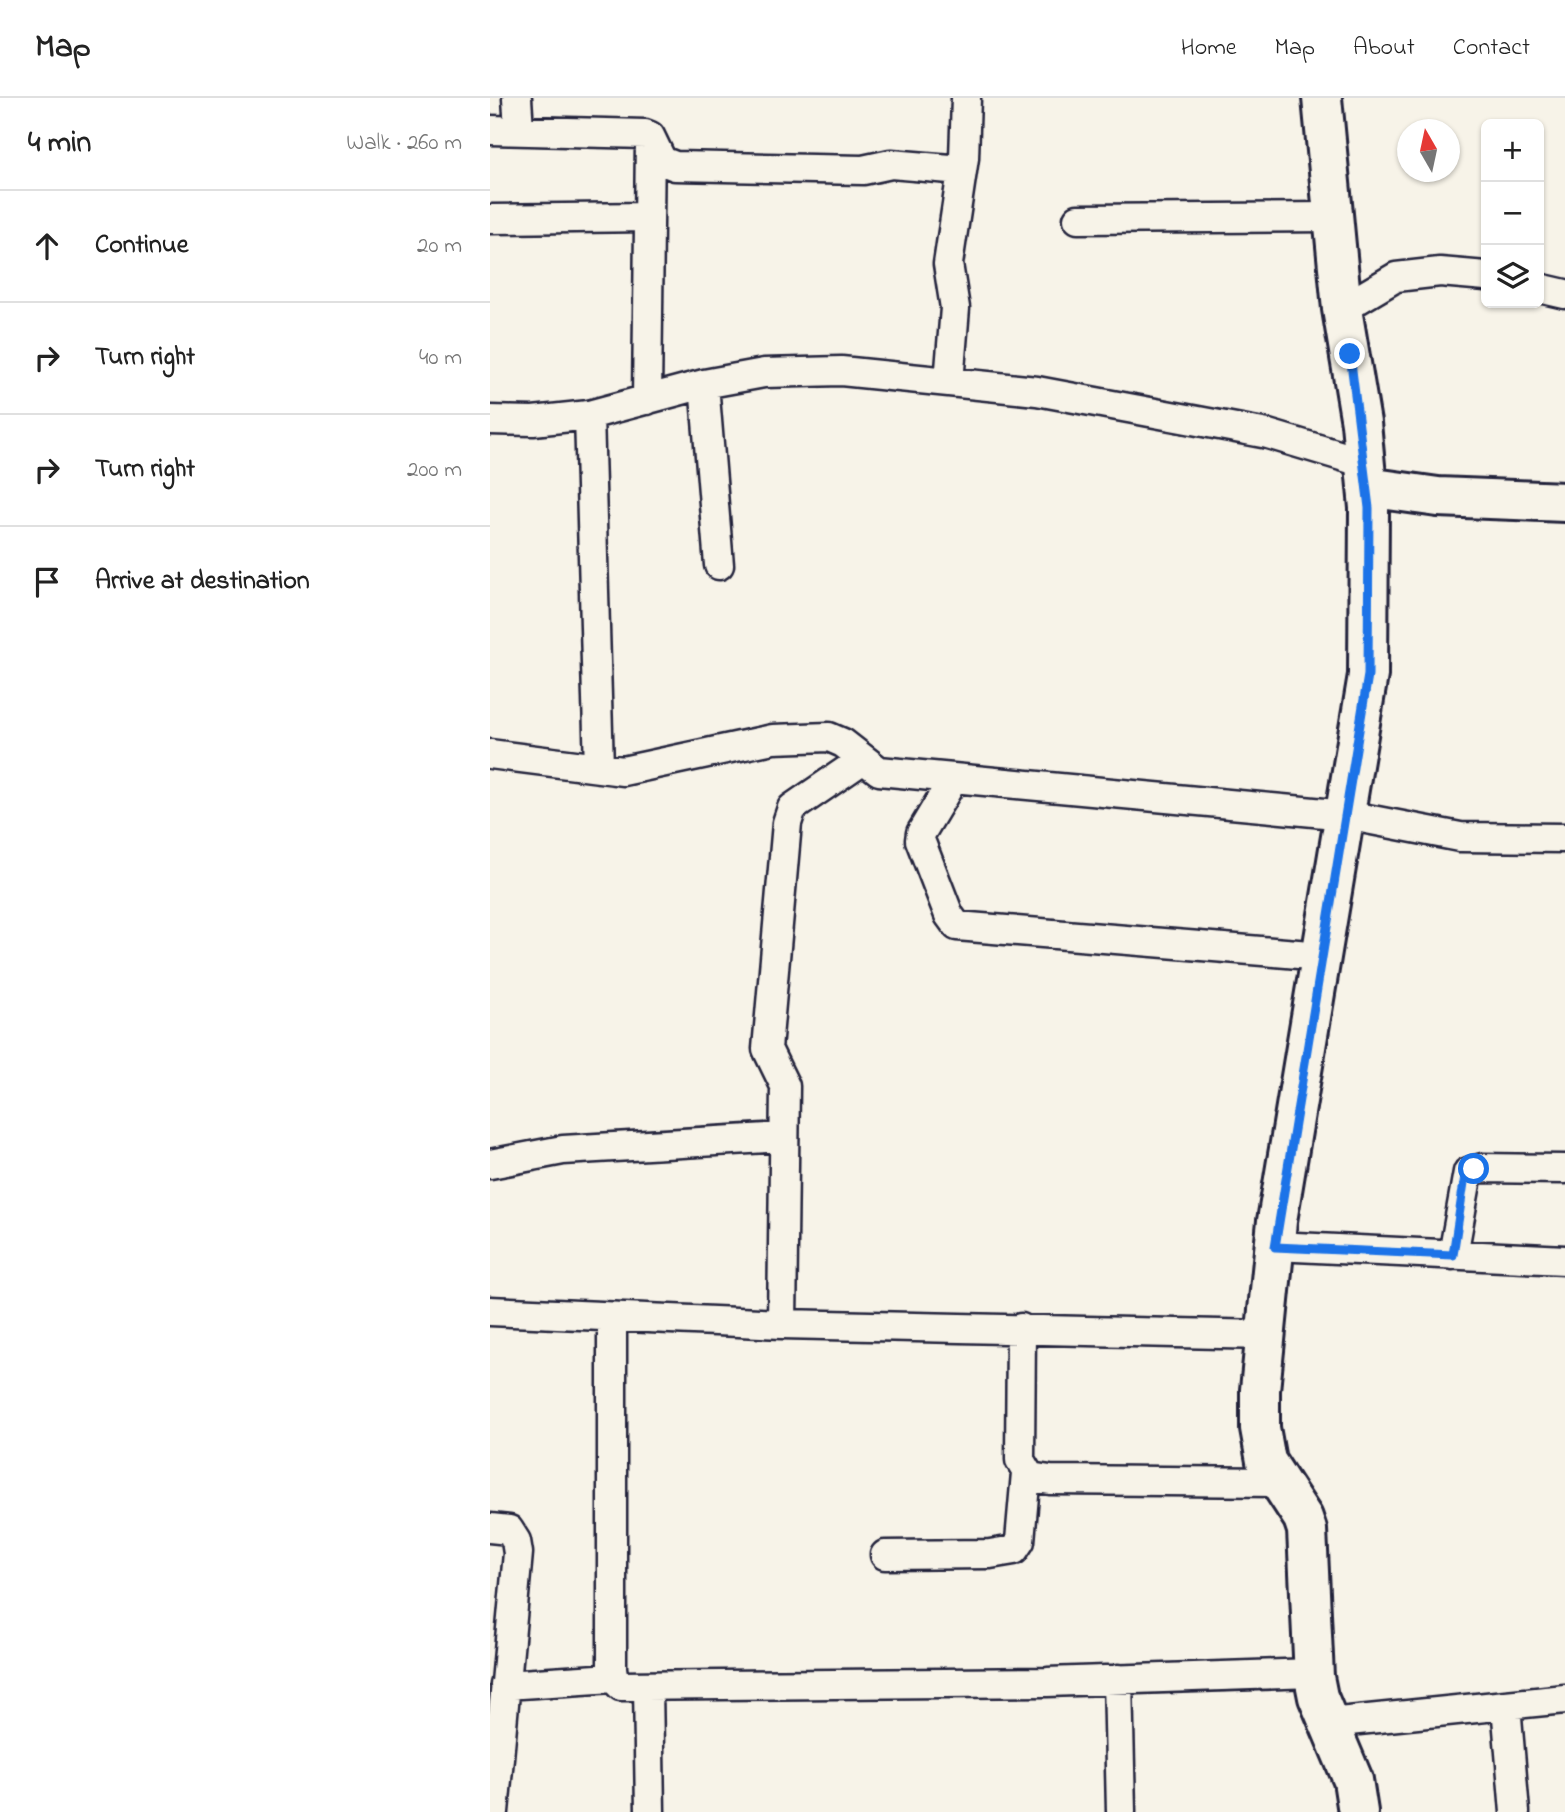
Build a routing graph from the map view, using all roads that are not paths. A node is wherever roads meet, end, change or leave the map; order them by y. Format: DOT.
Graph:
graph roads {
  1 [pos="516,98"];
  2 [pos="966,98"];
  3 [pos="1322,98"];
  4 [pos="490,130"];
  5 [pos="519,130"];
  6 [pos="650,136"];
  7 [pos="962,170"];
  8 [pos="649,217"];
  9 [pos="1333,217"];
  10 [pos="490,219"];
  11 [pos="1078,219"];
  12 [pos="1481,276"];
  13 [pos="1544,289"];
  14 [pos="1565,294"];
  15 [pos="1342,309"];
  16 [pos="949,382"];
  17 [pos="704,384"];
  18 [pos="648,400"];
  19 [pos="589,415"];
  20 [pos="490,421"];
  21 [pos="1366,475"];
  22 [pos="1565,502"];
  23 [pos="719,565"];
  24 [pos="490,754"];
  25 [pos="862,760"];
  26 [pos="599,768"];
  27 [pos="954,778"];
  28 [pos="1346,814"];
  29 [pos="1565,838"];
  30 [pos="1322,956"];
  31 [pos="783,1137"];
  32 [pos="490,1164"];
  33 [pos="1565,1170"];
  34 [pos="1275,1247"];
  35 [pos="1453,1255"];
  36 [pos="1565,1260"];
  37 [pos="490,1311"];
  38 [pos="612,1317"];
  39 [pos="782,1324"];
  40 [pos="1021,1328"];
  41 [pos="1266,1335"];
  42 [pos="1026,1474"];
  43 [pos="1279,1482"];
  44 [pos="490,1528"];
  45 [pos="885,1555"];
  46 [pos="1313,1673"];
  47 [pos="613,1678"];
  48 [pos="1118,1679"];
  49 [pos="505,1685"];
  50 [pos="648,1686"];
  51 [pos="1565,1699"];
  52 [pos="1506,1705"];
  53 [pos="1329,1723"];
  54 [pos="494,1812"];
  55 [pos="650,1812"];
  56 [pos="1121,1812"];
  57 [pos="1358,1812"];
  58 [pos="1515,1812"];
  1 -- 5 [label="street"];
  2 -- 7 [label="street"];
  3 -- 9 [label="street"];
  4 -- 5 [label="street"];
  5 -- 6 [label="street"];
  6 -- 7 [label="street"];
  6 -- 8 [label="street"];
  7 -- 16 [label="street"];
  8 -- 10 [label="street"];
  8 -- 18 [label="street"];
  9 -- 11 [label="street"];
  9 -- 15 [label="street"];
  12 -- 15 [label="street"];
  13 -- 14 [label="street"];
  15 -- 21 [label="street"];
  16 -- 17 [label="street"];
  16 -- 21 [label="street"];
  17 -- 18 [label="street"];
  17 -- 23 [label="street"];
  18 -- 19 [label="street"];
  19 -- 20 [label="street"];
  19 -- 26 [label="street"];
  21 -- 22 [label="street"];
  21 -- 28 [label="street"];
  24 -- 26 [label="street"];
  25 -- 26 [label="street"];
  25 -- 27 [label="street"];
  25 -- 31 [label="street"];
  27 -- 28 [label="street"];
  27 -- 30 [label="street"];
  28 -- 29 [label="street"];
  28 -- 30 [label="street"];
  30 -- 34 [label="street"];
  31 -- 32 [label="street"];
  31 -- 39 [label="street"];
  33 -- 35 [label="street"];
  34 -- 35 [label="street"];
  34 -- 41 [label="street"];
  35 -- 36 [label="street"];
  37 -- 38 [label="street"];
  38 -- 39 [label="street"];
  38 -- 47 [label="street"];
  39 -- 40 [label="street"];
  40 -- 41 [label="street"];
  40 -- 42 [label="street"];
  41 -- 43 [label="street"];
  42 -- 43 [label="street"];
  42 -- 45 [label="street"];
  43 -- 46 [label="street"];
  44 -- 49 [label="street"];
  46 -- 48 [label="street"];
  46 -- 53 [label="street"];
  47 -- 49 [label="street"];
  47 -- 50 [label="street"];
  48 -- 50 [label="street"];
  48 -- 56 [label="street"];
  49 -- 54 [label="street"];
  50 -- 55 [label="street"];
  51 -- 52 [label="street"];
  52 -- 53 [label="street"];
  52 -- 58 [label="street"];
  53 -- 57 [label="street"];
}
